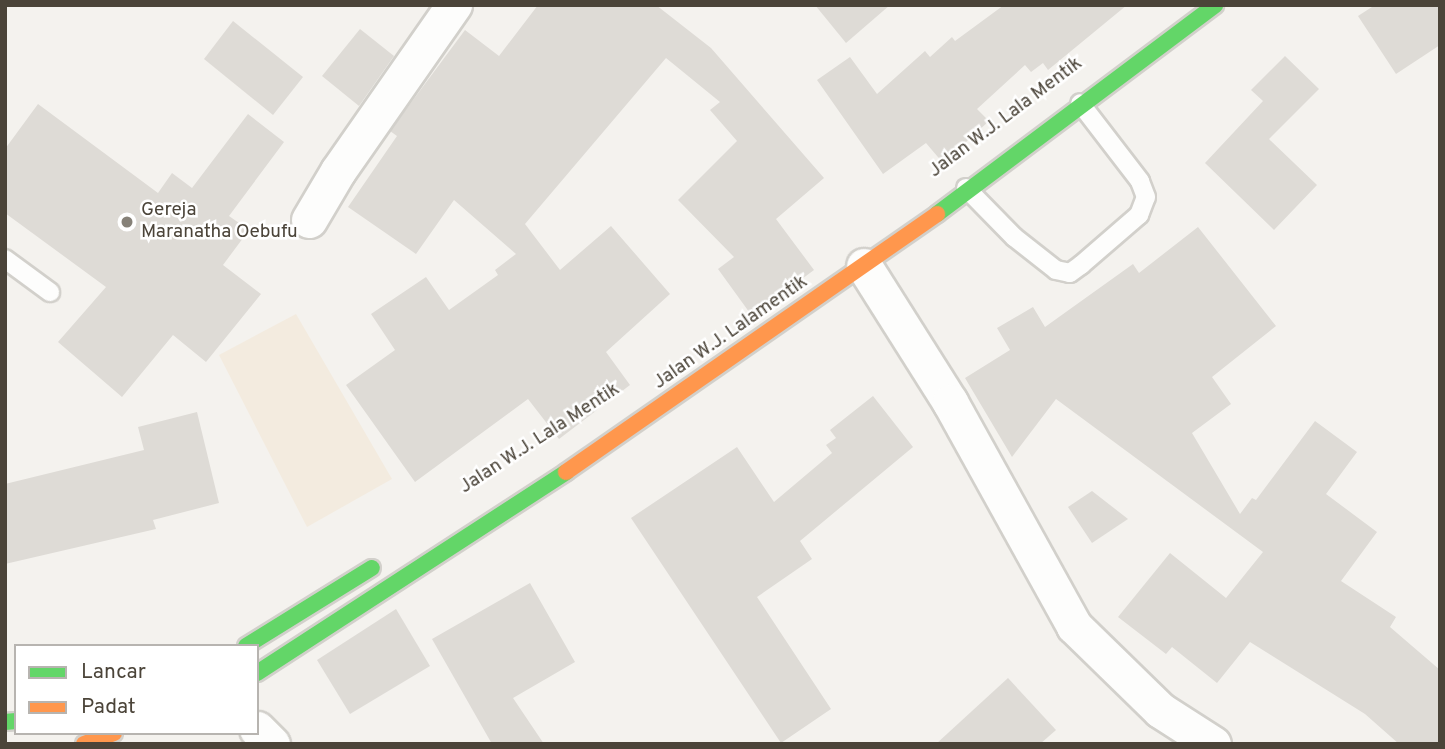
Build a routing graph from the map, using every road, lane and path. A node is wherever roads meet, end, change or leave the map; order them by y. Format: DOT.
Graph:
graph roads {
  1 [pos="454,5"];
  2 [pos="1187,5"];
  3 [pos="1215,5"];
  4 [pos="1079,101"];
  5 [pos="964,186"];
  6 [pos="309,219"];
  7 [pos="5,259"];
  8 [pos="864,266"];
  9 [pos="50,292"];
  10 [pos="553,460"];
  11 [pos="386,559"];
  12 [pos="249,644"];
  13 [pos="259,672"];
  14 [pos="259,731"];
  15 [pos="109,735"];
  16 [pos="84,744"];
  17 [pos="272,744"];
  18 [pos="1213,744"];
  1 -- 6 [label="street"];
  2 -- 4 [label="main road, Jalan W.J. Lala Mentik"];
  3 -- 4 [label="main road"];
  4 -- 5 [label="main road, Jalan W.J. Lala Mentik"];
  4 -- 5 [label="lane"];
  5 -- 8 [label="main road, Jalan W.J. Lalamentik"];
  5 -- 10 [label="main road, Jalan W.J. Lala Mentik"];
  7 -- 9 [label="lane"];
  8 -- 13 [label="main road, Jalan W.J. Lalamentik"];
  8 -- 18 [label="street"];
  11 -- 12 [label="main road"];
  14 -- 17 [label="street"];
  15 -- 16 [label="main road"];
}
